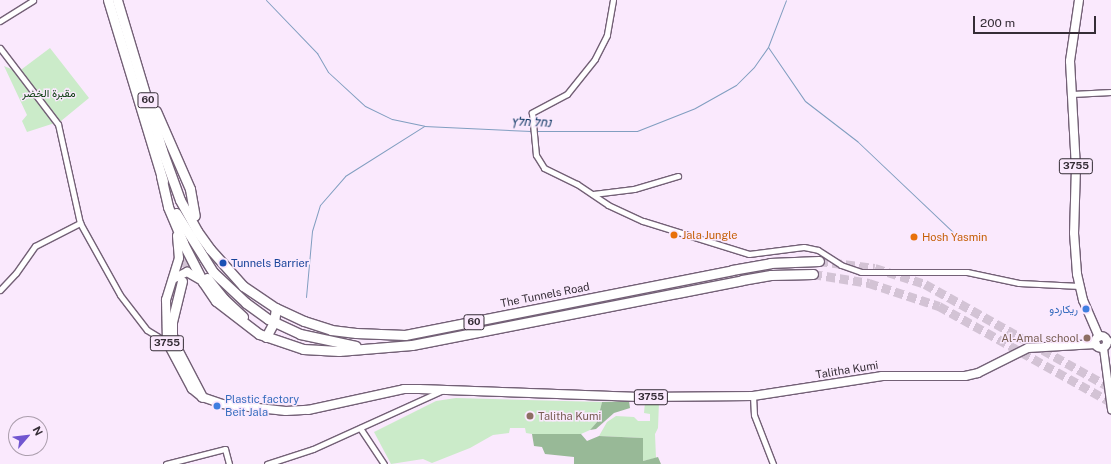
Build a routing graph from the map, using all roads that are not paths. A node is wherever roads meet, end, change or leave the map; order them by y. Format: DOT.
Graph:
graph roads {
  1 [pos="33,0"];
  2 [pos="108,0"];
  3 [pos="117,0"];
  4 [pos="613,0"];
  5 [pos="1079,0"];
  6 [pos="0,21"];
  7 [pos="0,48"];
  8 [pos="134,52"];
  9 [pos="1111,92"];
  10 [pos="1072,94"];
  11 [pos="161,176"];
  12 [pos="678,176"];
  13 [pos="593,194"];
  14 [pos="168,203"];
  15 [pos="195,216"];
  16 [pos="80,223"];
  17 [pos="819,261"];
  18 [pos="813,274"];
  19 [pos="172,280"];
  20 [pos="182,281"];
  21 [pos="203,282"];
  22 [pos="1080,286"];
  23 [pos="0,290"];
  24 [pos="272,324"];
  25 [pos="167,342"];
  26 [pos="1103,342"];
  27 [pos="366,348"];
  28 [pos="444,389"];
  29 [pos="753,396"];
  30 [pos="202,397"];
  31 [pos="1111,409"];
  32 [pos="360,428"];
  33 [pos="166,464"];
  34 [pos="229,464"];
  35 [pos="267,464"];
  36 [pos="384,464"];
  37 [pos="773,464"];
  1 -- 6 [label="street"];
  2 -- 11 [label="highway, 60"];
  3 -- 8 [label="highway, 60"];
  4 -- 13 [label="street"];
  5 -- 10 [label="main road, 3755"];
  7 -- 16 [label="street"];
  8 -- 15 [label="highway"];
  8 -- 24 [label="highway, 60"];
  9 -- 10 [label="street"];
  10 -- 22 [label="main road, 3755"];
  11 -- 14 [label="highway, 60"];
  11 -- 24 [label="highway, 60"];
  12 -- 13 [label="street"];
  13 -- 22 [label="street"];
  14 -- 19 [label="main road, 3755"];
  14 -- 21 [label="highway, 60"];
  14 -- 24 [label="highway, 60"];
  16 -- 23 [label="street"];
  16 -- 25 [label="street"];
  17 -- 24 [label="highway, The Tunnels Road / 60"];
  18 -- 27 [label="highway, 60"];
  19 -- 21 [label="main road"];
  19 -- 25 [label="main road, Talitha Kumi / 3755"];
  20 -- 30 [label="highway"];
  21 -- 24 [label="highway, 60"];
  22 -- 26 [label="main road, 3755"];
  24 -- 27 [label="highway, 60"];
  24 -- 27 [label="highway, 60"];
  25 -- 30 [label="main road, Talitha Kumi / 3755"];
  26 -- 29 [label="main road, Talitha Kumi / 3755"];
  26 -- 31 [label="street"];
  28 -- 29 [label="main road, Talitha Kumi / 3755"];
  28 -- 30 [label="main road, Talitha Kumi / 3755"];
  28 -- 32 [label="street"];
  29 -- 37 [label="street"];
  32 -- 35 [label="street"];
  32 -- 36 [label="street"];
  33 -- 34 [label="street"];
}
